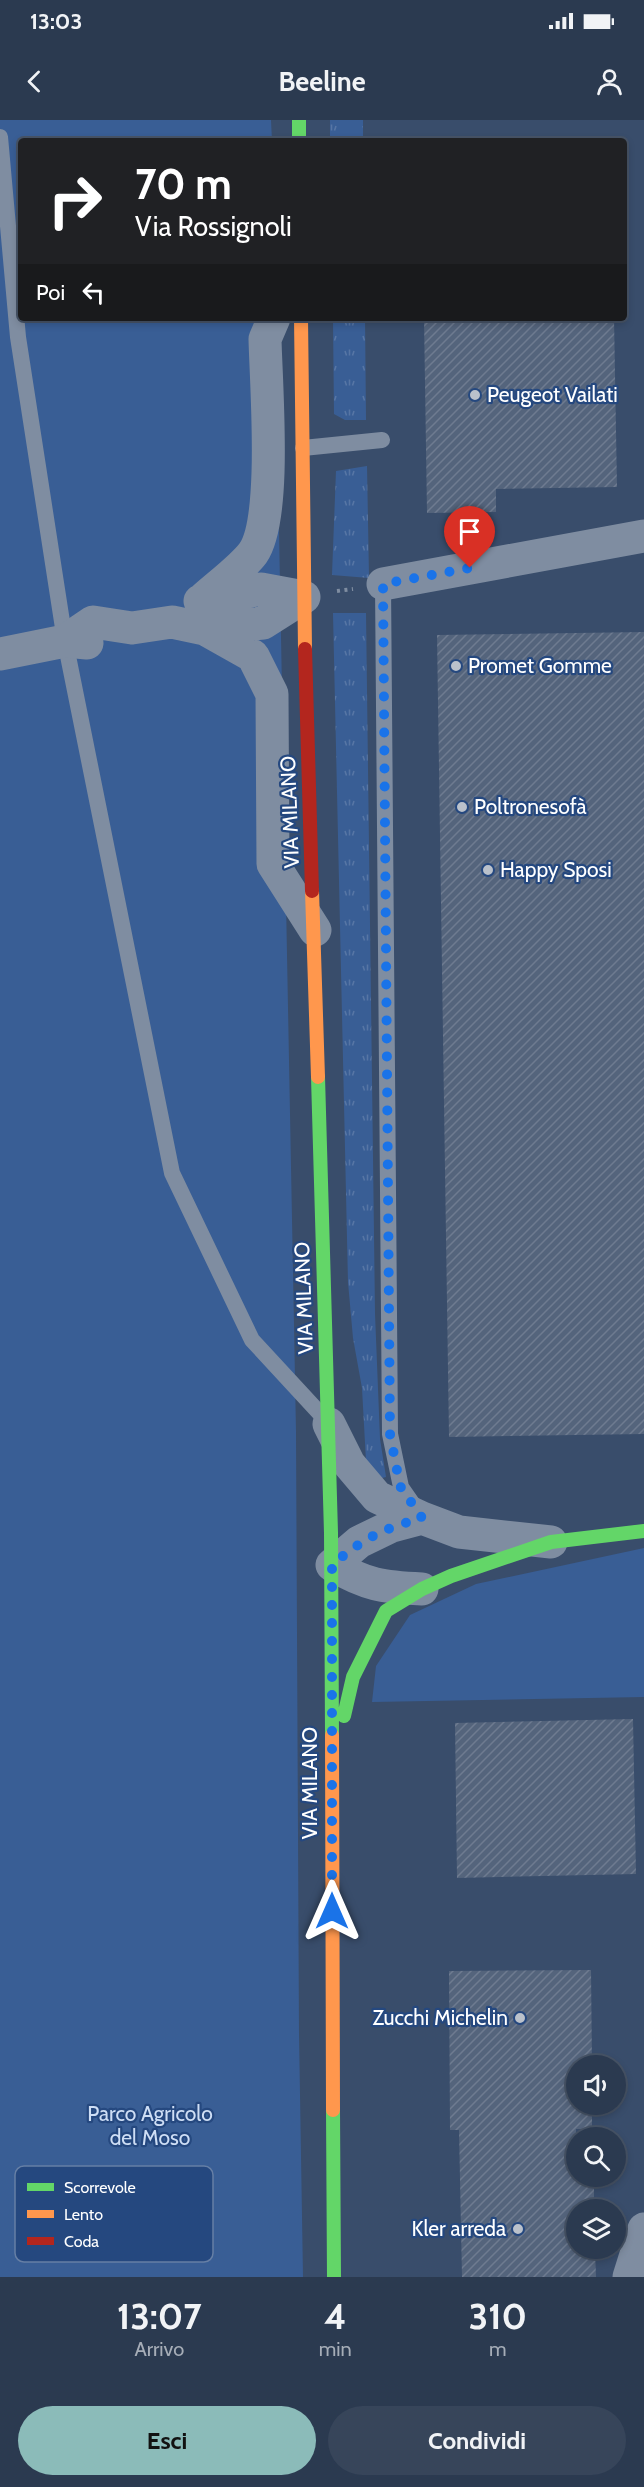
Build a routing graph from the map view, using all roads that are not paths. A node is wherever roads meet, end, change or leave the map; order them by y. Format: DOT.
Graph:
graph roads {
  1 [pos="299,120"];
  2 [pos="0,137"];
  3 [pos="299,138"];
  4 [pos="273,321"];
  5 [pos="302,321"];
  6 [pos="382,440"];
  7 [pos="303,448"];
  8 [pos="644,536"];
  9 [pos="383,584"];
  10 [pos="304,597"];
  11 [pos="203,614"];
  12 [pos="65,640"];
  13 [pos="0,654"];
  14 [pos="315,930"];
  15 [pos="329,1424"];
  16 [pos="422,1518"];
  17 [pos="644,1530"];
  18 [pos="551,1542"];
  19 [pos="332,1565"];
  20 [pos="422,1589"];
  21 [pos="332,1768"];
  22 [pos="644,2229"];
  23 [pos="334,2277"];
  24 [pos="629,2277"];
  1 -- 3 [label="main road"];
  2 -- 12 [label="lane"];
  4 -- 11 [label="street"];
  5 -- 7 [label="main road, VIA MILANO"];
  6 -- 7 [label="lane"];
  7 -- 10 [label="main road, VIA MILANO"];
  8 -- 9 [label="street"];
  9 -- 16 [label="lane"];
  10 -- 11 [label="street"];
  10 -- 14 [label="main road, VIA MILANO"];
  11 -- 12 [label="street"];
  11 -- 14 [label="street"];
  12 -- 13 [label="street"];
  12 -- 15 [label="lane"];
  14 -- 15 [label="main road, VIA MILANO"];
  15 -- 16 [label="street"];
  15 -- 19 [label="main road, VIA MILANO"];
  16 -- 18 [label="street"];
  16 -- 19 [label="street"];
  17 -- 18 [label="main road"];
  18 -- 20 [label="main road"];
  19 -- 20 [label="street"];
  19 -- 21 [label="main road, VIA MILANO"];
  20 -- 21 [label="main road"];
  21 -- 23 [label="main road, VIA MILANO"];
  22 -- 24 [label="street"];
}
